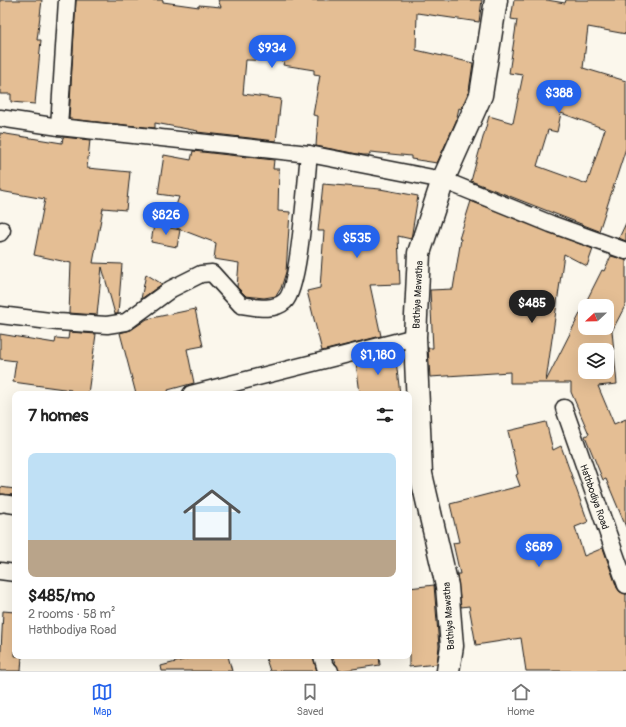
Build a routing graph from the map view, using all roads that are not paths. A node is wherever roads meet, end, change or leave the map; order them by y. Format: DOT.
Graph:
graph roads {
  1 [pos="67,0"];
  2 [pos="496,0"];
  3 [pos="0,118"];
  4 [pos="59,127"];
  5 [pos="309,154"];
  6 [pos="443,180"];
  7 [pos="626,251"];
  8 [pos="0,315"];
  9 [pos="415,337"];
  10 [pos="204,391"];
  11 [pos="564,408"];
  12 [pos="0,504"];
  13 [pos="12,504"];
  14 [pos="0,571"];
  15 [pos="12,573"];
  16 [pos="626,585"];
  17 [pos="323,659"];
  18 [pos="330,671"];
  19 [pos="448,671"];
  1 -- 4 [label="street"];
  2 -- 6 [label="street, Bathiya Mawatha"];
  3 -- 4 [label="street"];
  4 -- 5 [label="street"];
  5 -- 6 [label="street"];
  5 -- 8 [label="street"];
  6 -- 7 [label="street"];
  6 -- 9 [label="street, Bathiya Mawatha"];
  9 -- 10 [label="street"];
  9 -- 19 [label="street, Bathiya Mawatha"];
  11 -- 16 [label="street, Hathbodiya Road"];
  12 -- 13 [label="street"];
  14 -- 15 [label="street"];
  17 -- 18 [label="street"];
}
